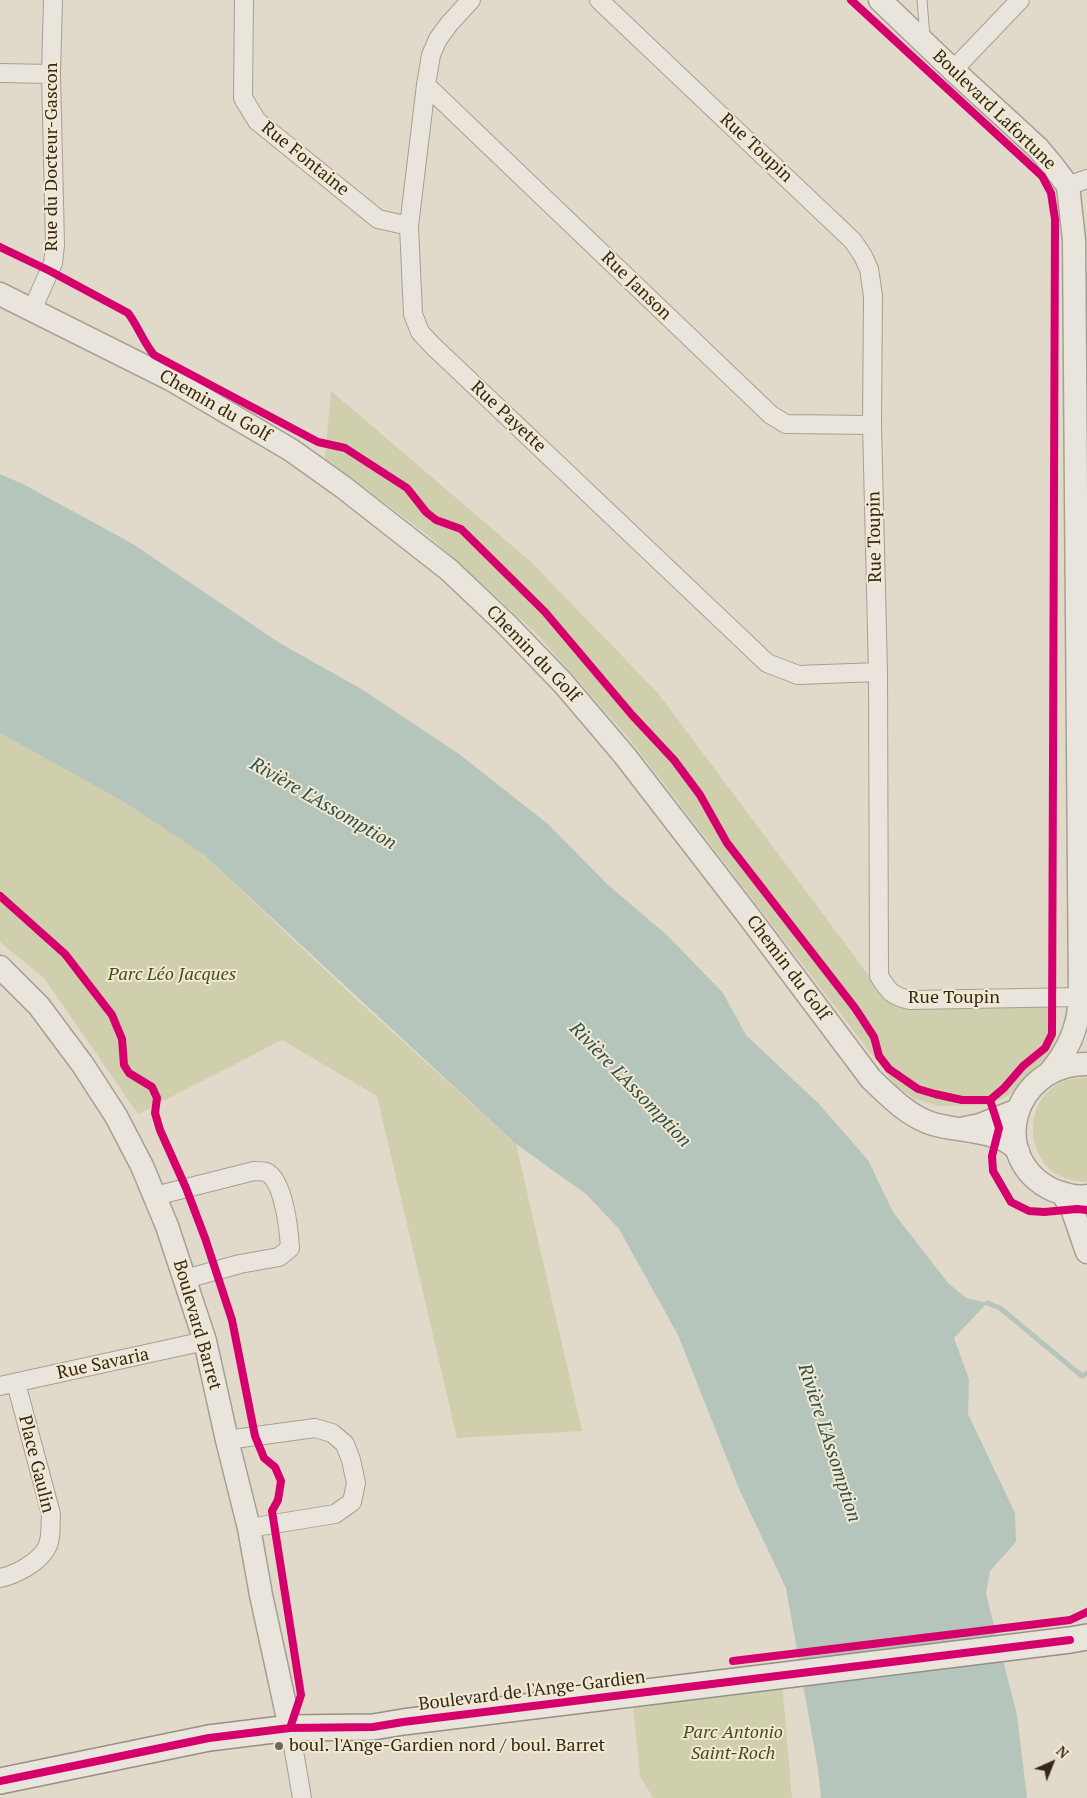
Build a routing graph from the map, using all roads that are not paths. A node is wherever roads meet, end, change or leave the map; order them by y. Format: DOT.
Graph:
graph roads {
  1 [pos="52,0"];
  2 [pos="244,0"];
  3 [pos="471,0"];
  4 [pos="599,0"];
  5 [pos="880,0"];
  6 [pos="922,0"];
  7 [pos="1020,0"];
  8 [pos="926,44"];
  9 [pos="953,70"];
  10 [pos="0,73"];
  11 [pos="51,74"];
  12 [pos="426,85"];
  13 [pos="1078,182"];
  14 [pos="408,226"];
  15 [pos="0,294"];
  16 [pos="32,310"];
  17 [pos="872,425"];
  18 [pos="878,672"];
  19 [pos="1079,808"];
  20 [pos="0,968"];
  21 [pos="1080,997"];
  22 [pos="1087,1023"];
  23 [pos="1087,1064"];
  24 [pos="1050,1072"];
  25 [pos="1018,1110"];
  26 [pos="960,1129"];
  27 [pos="1018,1151"];
  28 [pos="1062,1193"];
  29 [pos="155,1196"];
  30 [pos="1087,1196"];
  31 [pos="1087,1252"];
  32 [pos="185,1279"];
  33 [pos="205,1341"];
  34 [pos="8,1384"];
  35 [pos="227,1440"];
  36 [pos="249,1528"];
  37 [pos="0,1578"];
  38 [pos="1081,1641"];
  39 [pos="290,1728"];
  40 [pos="0,1781"];
  41 [pos="302,1798"];
  1 -- 11 [label="street, Rue du Docteur-Gascon"];
  2 -- 14 [label="street, Rue Fontaine"];
  3 -- 12 [label="street, Rue Payette"];
  4 -- 17 [label="street, Rue Toupin"];
  5 -- 8 [label="street, Boulevard Lafortune"];
  6 -- 8 [label="lane"];
  7 -- 9 [label="street"];
  8 -- 9 [label="street, Boulevard Lafortune"];
  9 -- 13 [label="street, Boulevard Lafortune"];
  10 -- 11 [label="street"];
  11 -- 16 [label="street, Rue du Docteur-Gascon"];
  12 -- 14 [label="street, Rue Payette"];
  12 -- 17 [label="street, Rue Janson"];
  13 -- 19 [label="street, Boulevard Lafortune"];
  14 -- 18 [label="street, Rue Payette"];
  15 -- 16 [label="street, Chemin du Golf"];
  16 -- 26 [label="street, Chemin du Golf"];
  17 -- 18 [label="street, Rue Toupin"];
  18 -- 21 [label="street, Rue Toupin"];
  19 -- 21 [label="street, Boulevard Lafortune"];
  19 -- 22 [label="street, Boulevard Lafortune"];
  20 -- 29 [label="street, Boulevard Barret"];
  21 -- 24 [label="street, Boulevard Lafortune"];
  23 -- 24 [label="street"];
  24 -- 25 [label="street"];
  25 -- 26 [label="street, Chemin du Golf"];
  25 -- 27 [label="street"];
  26 -- 27 [label="street, Chemin du Golf"];
  27 -- 28 [label="street"];
  28 -- 30 [label="street"];
  28 -- 31 [label="street"];
  29 -- 32 [label="street, Boulevard Barret"];
  29 -- 32 [label="street"];
  32 -- 33 [label="street, Boulevard Barret"];
  33 -- 34 [label="street, Rue Savaria"];
  33 -- 35 [label="street, Boulevard Barret"];
  34 -- 37 [label="street, Place Gaulin"];
  35 -- 36 [label="street, Boulevard Barret"];
  35 -- 36 [label="street"];
  36 -- 39 [label="street, Boulevard Barret"];
  38 -- 39 [label="main road, Boulevard de l'Ange-Gardien"];
  39 -- 40 [label="main road, Boulevard de l'Ange-Gardien"];
  39 -- 41 [label="street"];
}
